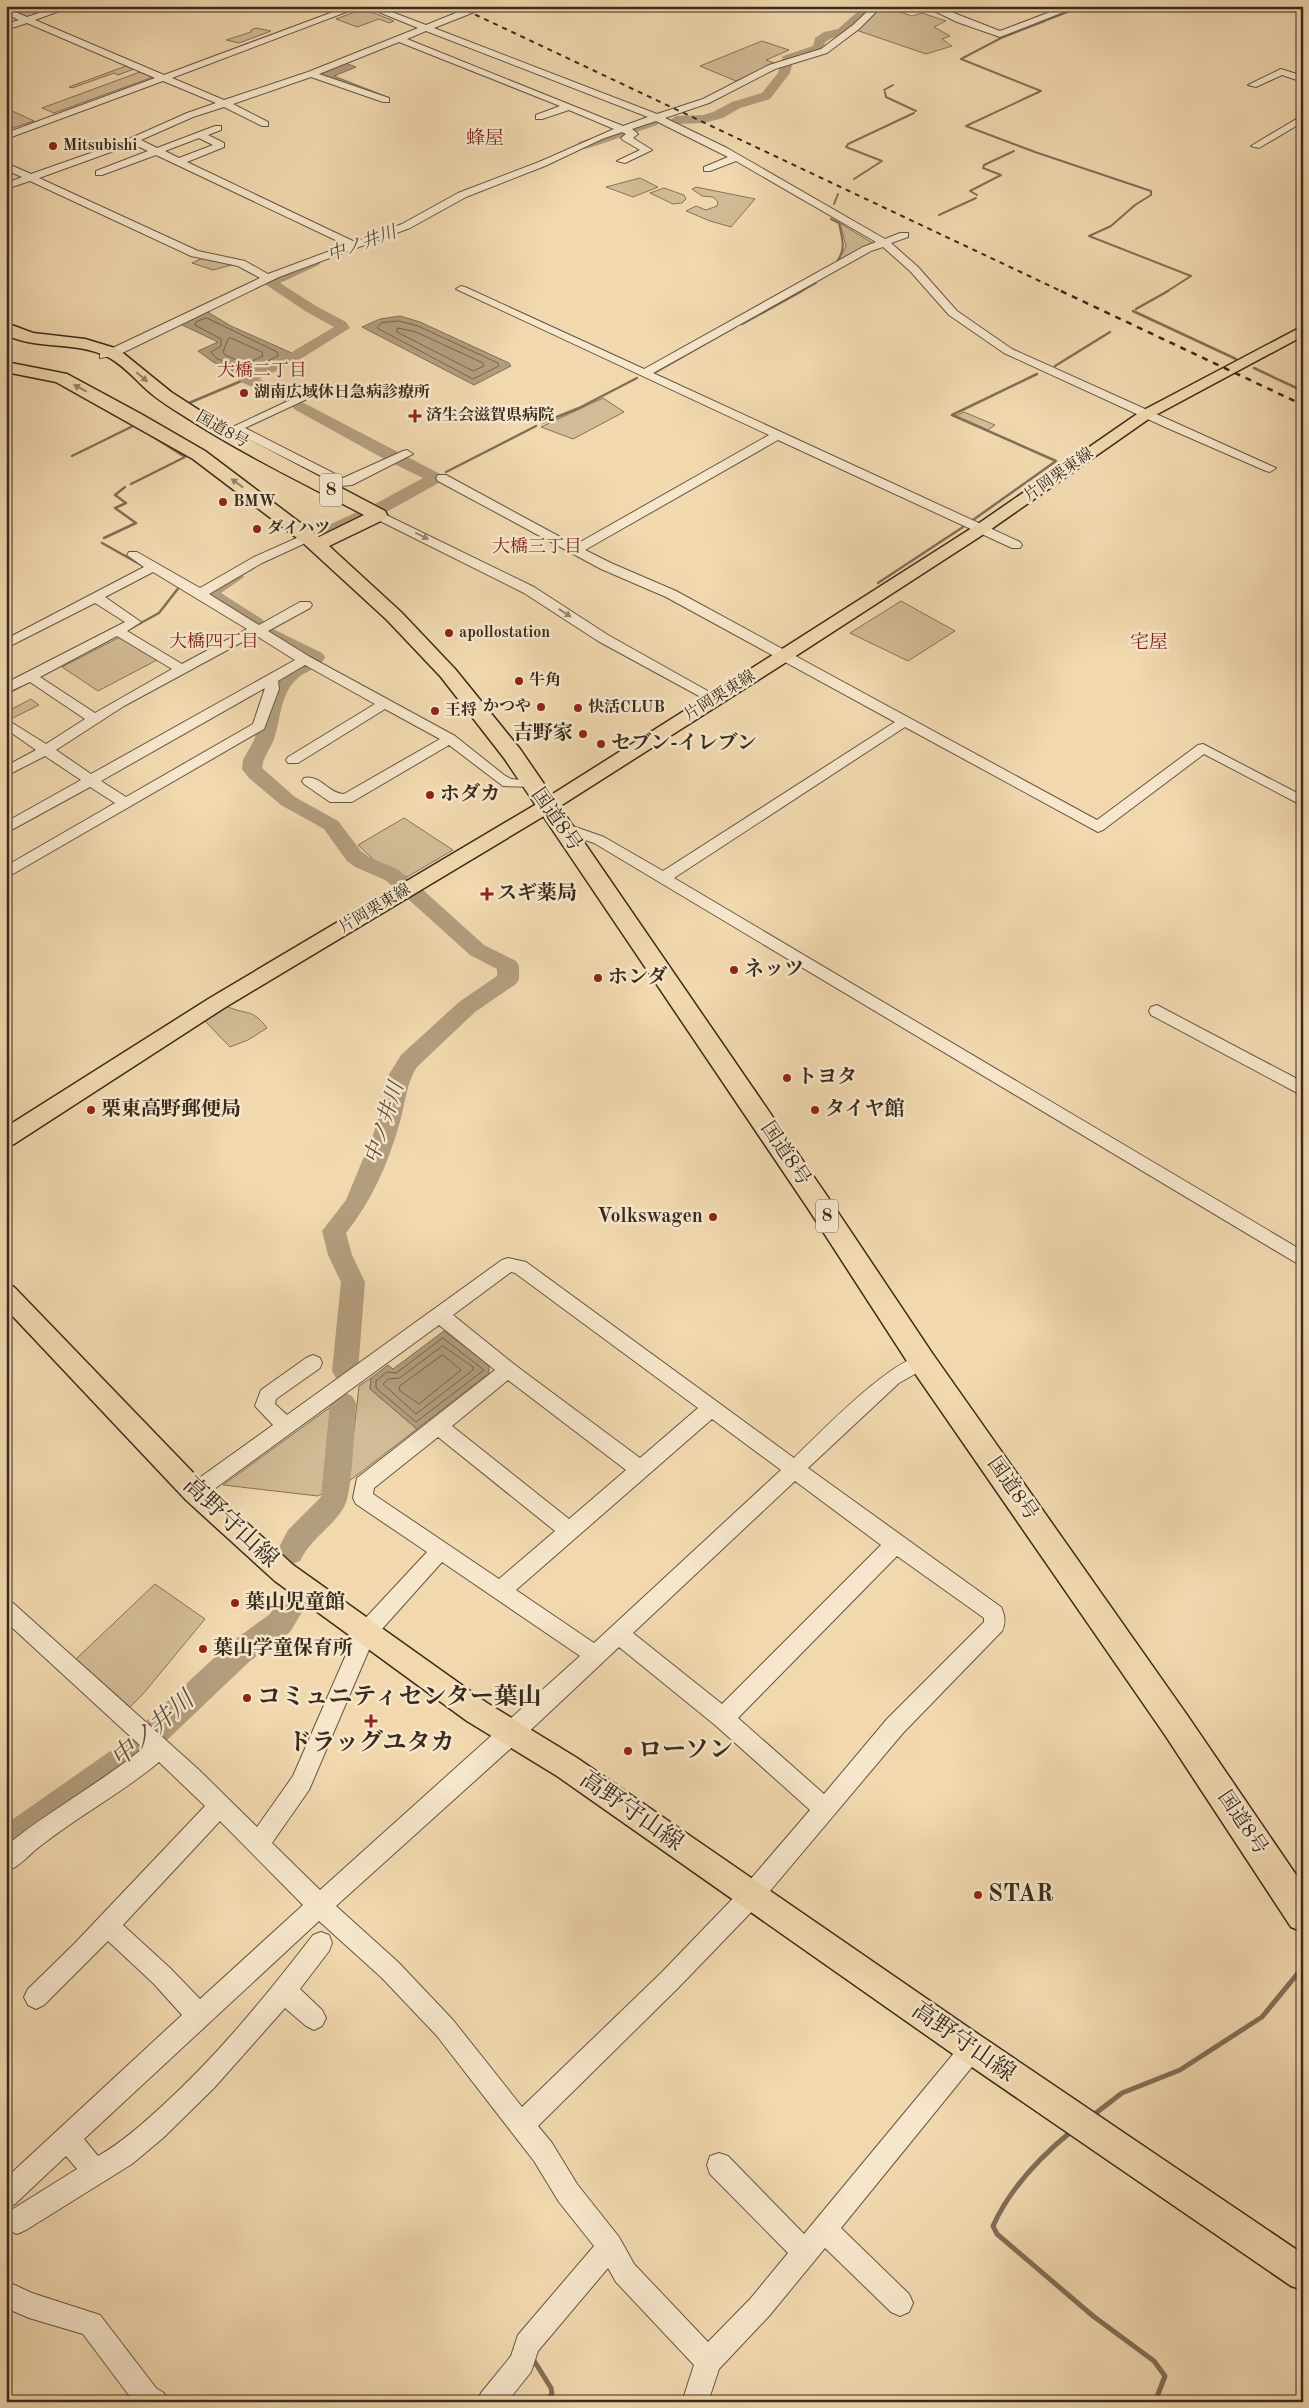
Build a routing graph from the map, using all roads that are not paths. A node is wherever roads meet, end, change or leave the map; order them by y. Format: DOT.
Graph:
graph roads {
  1 [pos="69,6"];
  2 [pos="358,6"];
  3 [pos="368,6"];
  4 [pos="878,6"];
  5 [pos="928,6"];
  6 [pos="1075,6"];
  7 [pos="479,7"];
  8 [pos="6,11"];
  9 [pos="28,20"];
  10 [pos="6,27"];
  11 [pos="426,28"];
  12 [pos="399,39"];
  13 [pos="312,74"];
  14 [pos="164,78"];
  15 [pos="1303,79"];
  16 [pos="1253,85"];
  17 [pos="386,100"];
  18 [pos="224,104"];
  19 [pos="570,106"];
  20 [pos="539,117"];
  21 [pos="656,117"];
  22 [pos="1302,119"];
  23 [pos="264,124"];
  24 [pos="218,128"];
  25 [pos="626,130"];
  26 [pos="200,135"];
  27 [pos="6,136"];
  28 [pos="133,140"];
  29 [pos="1256,146"];
  30 [pos="157,151"];
  31 [pos="736,157"];
  32 [pos="175,160"];
  33 [pos="622,161"];
  34 [pos="6,166"];
  35 [pos="707,169"];
  36 [pos="132,172"];
  37 [pos="99,173"];
  38 [pos="31,177"];
  39 [pos="6,186"];
  40 [pos="904,235"];
  41 [pos="886,243"];
  42 [pos="354,245"];
  43 [pos="268,279"];
  44 [pos="462,289"];
  45 [pos="1303,330"];
  46 [pos="11,337"];
  47 [pos="108,360"];
  48 [pos="9,369"];
  49 [pos="645,374"];
  50 [pos="303,397"];
  51 [pos="151,406"];
  52 [pos="1145,414"];
  53 [pos="230,430"];
  54 [pos="778,435"];
  55 [pos="270,457"];
  56 [pos="402,457"];
  57 [pos="1270,468"];
  58 [pos="442,478"];
  59 [pos="276,511"];
  60 [pos="378,515"];
  61 [pos="981,529"];
  62 [pos="344,532"];
  63 [pos="313,541"];
  64 [pos="1016,545"];
  65 [pos="575,550"];
  66 [pos="132,555"];
  67 [pos="153,567"];
  68 [pos="199,594"];
  69 [pos="94,597"];
  70 [pos="306,605"];
  71 [pos="259,630"];
  72 [pos="118,631"];
  73 [pos="6,644"];
  74 [pos="785,655"];
  75 [pos="305,660"];
  76 [pos="181,669"];
  77 [pos="30,676"];
  78 [pos="271,680"];
  79 [pos="6,689"];
  80 [pos="715,699"];
  81 [pos="386,703"];
  82 [pos="95,719"];
  83 [pos="904,722"];
  84 [pos="6,723"];
  85 [pos="450,739"];
  86 [pos="46,750"];
  87 [pos="292,760"];
  88 [pos="6,772"];
  89 [pos="92,781"];
  90 [pos="309,781"];
  91 [pos="531,784"];
  92 [pos="1303,802"];
  93 [pos="126,804"];
  94 [pos="554,816"];
  95 [pos="6,828"];
  96 [pos="6,873"];
  97 [pos="663,878"];
  98 [pos="1157,1011"];
  99 [pos="1303,1090"];
  100 [pos="6,1138"];
  101 [pos="1303,1260"];
  102 [pos="6,1293"];
  103 [pos="440,1316"];
  104 [pos="922,1361"];
  105 [pos="313,1363"];
  106 [pos="508,1370"];
  107 [pos="711,1408"];
  108 [pos="437,1425"];
  109 [pos="286,1426"];
  110 [pos="641,1470"];
  111 [pos="796,1470"];
  112 [pos="195,1492"];
  113 [pos="568,1530"];
  114 [pos="896,1543"];
  115 [pos="440,1551"];
  116 [pos="500,1590"];
  117 [pos="6,1609"];
  118 [pos="366,1632"];
  119 [pos="618,1634"];
  120 [pos="594,1654"];
  121 [pos="723,1718"];
  122 [pos="511,1734"];
  123 [pos="152,1741"];
  124 [pos="220,1806"];
  125 [pos="826,1810"];
  126 [pos="258,1843"];
  127 [pos="6,1862"];
  128 [pos="751,1896"];
  129 [pos="320,1905"];
  130 [pos="1303,1915"];
  131 [pos="107,1925"];
  132 [pos="321,1943"];
  133 [pos="285,1992"];
  134 [pos="36,1997"];
  135 [pos="199,2016"];
  136 [pos="314,2018"];
  137 [pos="972,2049"];
  138 [pos="521,2123"];
  139 [pos="67,2138"];
  140 [pos="719,2165"];
  141 [pos="95,2172"];
  142 [pos="6,2195"];
  143 [pos="17,2222"];
  144 [pos="823,2228"];
  145 [pos="610,2246"];
  146 [pos="804,2252"];
  147 [pos="1303,2274"];
  148 [pos="6,2294"];
  149 [pos="900,2303"];
  150 [pos="708,2361"];
  151 [pos="155,2402"];
  152 [pos="490,2402"];
  153 [pos="695,2402"];
  1 -- 9 [label="street"];
  2 -- 14 [label="street"];
  3 -- 11 [label="street"];
  4 -- 21 [label="street"];
  5 -- 6 [label="street"];
  7 -- 11 [label="street"];
  8 -- 9 [label="street"];
  9 -- 10 [label="street"];
  9 -- 14 [label="street"];
  11 -- 12 [label="street"];
  11 -- 21 [label="street"];
  12 -- 13 [label="street"];
  12 -- 19 [label="street"];
  13 -- 17 [label="street"];
  13 -- 18 [label="street"];
  14 -- 18 [label="street"];
  14 -- 27 [label="street"];
  15 -- 16 [label="street"];
  18 -- 23 [label="street"];
  18 -- 28 [label="street"];
  19 -- 20 [label="street"];
  19 -- 25 [label="street"];
  21 -- 25 [label="street"];
  21 -- 31 [label="street"];
  22 -- 29 [label="street"];
  24 -- 26 [label="street"];
  25 -- 33 [label="street"];
  25 -- 42 [label="street"];
  26 -- 30 [label="street"];
  26 -- 32 [label="street"];
  28 -- 30 [label="street"];
  28 -- 38 [label="street"];
  30 -- 32 [label="street"];
  30 -- 37 [label="street"];
  31 -- 35 [label="street"];
  31 -- 41 [label="street"];
  32 -- 36 [label="street"];
  32 -- 42 [label="street"];
  34 -- 38 [label="street"];
  38 -- 39 [label="street"];
  38 -- 43 [label="street"];
  40 -- 41 [label="street"];
  41 -- 49 [label="street"];
  41 -- 52 [label="street"];
  42 -- 43 [label="street"];
  43 -- 47 [label="street"];
  44 -- 49 [label="street"];
  45 -- 52 [label="main road, 片岡栗東線"];
  46 -- 47 [label="highway"];
  46 -- 47 [label="highway, 国道8号 / 8"];
  47 -- 53 [label="highway, 国道8号 / 8, one-way"];
  59 -- 48 [label="highway, 国道8号 / 8, one-way"];
  49 -- 54 [label="street"];
  50 -- 53 [label="street"];
  51 -- 55 [label="highway"];
  52 -- 57 [label="street"];
  52 -- 61 [label="main road, 片岡栗東線"];
  53 -- 55 [label="highway, 国道8号 / 8"];
  53 -- 56 [label="street"];
  54 -- 61 [label="street"];
  54 -- 65 [label="street"];
  55 -- 60 [label="highway, 国道8号 / 8"];
  58 -- 65 [label="street"];
  59 -- 62 [label="highway, 8"];
  59 -- 63 [label="highway, 国道8号 / 8"];
  60 -- 62 [label="highway, 8"];
  60 -- 80 [label="street, one-way"];
  61 -- 64 [label="street"];
  61 -- 74 [label="main road, 片岡栗東線"];
  62 -- 63 [label="highway, 8"];
  63 -- 68 [label="street"];
  63 -- 91 [label="highway, 国道8号 / 8"];
  65 -- 74 [label="street"];
  66 -- 67 [label="street"];
  67 -- 68 [label="street"];
  67 -- 69 [label="street"];
  68 -- 71 [label="street"];
  69 -- 72 [label="street"];
  69 -- 73 [label="street"];
  70 -- 71 [label="street"];
  71 -- 75 [label="street"];
  71 -- 76 [label="street"];
  72 -- 76 [label="street"];
  72 -- 77 [label="street"];
  74 -- 80 [label="main road, 片岡栗東線"];
  74 -- 83 [label="street"];
  75 -- 78 [label="street"];
  75 -- 81 [label="street"];
  76 -- 82 [label="street"];
  77 -- 79 [label="street"];
  77 -- 82 [label="street"];
  78 -- 89 [label="street"];
  78 -- 93 [label="street"];
  80 -- 94 [label="main road, 片岡栗東線"];
  81 -- 85 [label="street"];
  81 -- 87 [label="street"];
  82 -- 86 [label="street"];
  83 -- 92 [label="street"];
  83 -- 97 [label="street"];
  84 -- 86 [label="street"];
  85 -- 90 [label="street"];
  85 -- 91 [label="street"];
  86 -- 88 [label="street"];
  86 -- 89 [label="street"];
  89 -- 93 [label="street"];
  89 -- 95 [label="street"];
  91 -- 94 [label="highway, 国道8号 / 8"];
  93 -- 96 [label="street"];
  94 -- 97 [label="street"];
  94 -- 100 [label="main road, 片岡栗東線"];
  94 -- 104 [label="highway, 国道8号 / 8"];
  97 -- 101 [label="street"];
  98 -- 99 [label="street"];
  102 -- 112 [label="main road, 高野守山線"];
  103 -- 106 [label="street"];
  103 -- 107 [label="street"];
  103 -- 109 [label="street"];
  104 -- 111 [label="street"];
  104 -- 130 [label="highway, 国道8号 / 8"];
  105 -- 109 [label="street"];
  106 -- 108 [label="street"];
  106 -- 110 [label="street"];
  107 -- 110 [label="street"];
  107 -- 111 [label="street"];
  108 -- 113 [label="street"];
  108 -- 115 [label="street"];
  109 -- 112 [label="street"];
  110 -- 113 [label="street"];
  111 -- 114 [label="street"];
  111 -- 119 [label="street"];
  112 -- 118 [label="main road, 高野守山線"];
  113 -- 116 [label="street"];
  114 -- 121 [label="street"];
  114 -- 125 [label="street"];
  115 -- 116 [label="street"];
  115 -- 118 [label="street"];
  116 -- 120 [label="street"];
  117 -- 123 [label="street"];
  118 -- 122 [label="main road, 高野守山線"];
  118 -- 126 [label="street"];
  119 -- 120 [label="street"];
  119 -- 121 [label="street"];
  120 -- 122 [label="street"];
  121 -- 125 [label="street"];
  122 -- 128 [label="main road, 高野守山線"];
  122 -- 129 [label="street"];
  123 -- 124 [label="street"];
  123 -- 127 [label="street"];
  124 -- 126 [label="street"];
  124 -- 131 [label="street"];
  125 -- 128 [label="street"];
  126 -- 129 [label="street"];
  128 -- 137 [label="main road, 高野守山線"];
  128 -- 138 [label="street"];
  129 -- 135 [label="street"];
  129 -- 138 [label="street"];
  131 -- 134 [label="street"];
  131 -- 135 [label="street"];
  132 -- 133 [label="street"];
  133 -- 136 [label="street"];
  133 -- 141 [label="street"];
  135 -- 139 [label="street"];
  137 -- 144 [label="street"];
  137 -- 147 [label="main road, 高野守山線"];
  138 -- 145 [label="street"];
  139 -- 141 [label="street"];
  139 -- 142 [label="street"];
  140 -- 146 [label="street"];
  141 -- 143 [label="street"];
  144 -- 146 [label="street"];
  144 -- 149 [label="street"];
  145 -- 150 [label="street"];
  145 -- 152 [label="street"];
  146 -- 150 [label="street"];
  148 -- 151 [label="street"];
  150 -- 153 [label="street"];
}
